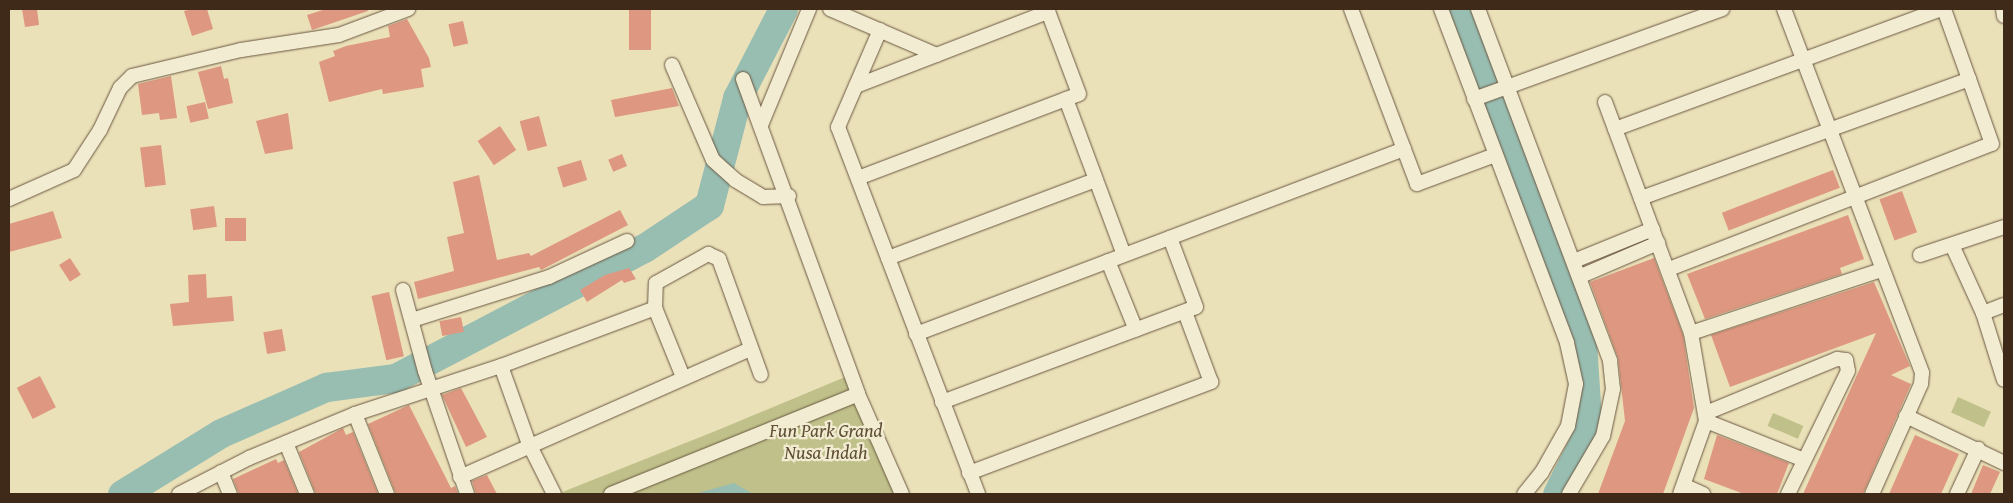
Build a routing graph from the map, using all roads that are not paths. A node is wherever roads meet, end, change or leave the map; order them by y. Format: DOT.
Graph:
graph roads {
  1 [pos="408,9"];
  2 [pos="809,9"];
  3 [pos="830,9"];
  4 [pos="1351,9"];
  5 [pos="1442,9"];
  6 [pos="1478,9"];
  7 [pos="1718,9"];
  8 [pos="1784,9"];
  9 [pos="1943,9"];
  10 [pos="2003,9"];
  11 [pos="1048,11"];
  12 [pos="2004,16"];
  13 [pos="880,30"];
  14 [pos="937,55"];
  15 [pos="1803,60"];
  16 [pos="672,65"];
  17 [pos="743,79"];
  18 [pos="1969,79"];
  19 [pos="856,86"];
  20 [pos="1503,88"];
  21 [pos="1478,98"];
  22 [pos="1066,99"];
  23 [pos="1605,102"];
  24 [pos="761,125"];
  25 [pos="1615,129"];
  26 [pos="1829,130"];
  27 [pos="1404,149"];
  28 [pos="1495,154"];
  29 [pos="858,178"];
  30 [pos="1096,180"];
  31 [pos="789,196"];
  32 [pos="1854,197"];
  33 [pos="1641,198"];
  34 [pos="9,199"];
  35 [pos="2004,227"];
  36 [pos="1652,229"];
  37 [pos="1170,238"];
  38 [pos="627,241"];
  39 [pos="1658,243"];
  40 [pos="1952,245"];
  41 [pos="1124,255"];
  42 [pos="1920,255"];
  43 [pos="888,258"];
  44 [pos="1108,261"];
  45 [pos="1574,261"];
  46 [pos="1669,269"];
  47 [pos="1881,270"];
  48 [pos="1581,276"];
  49 [pos="403,290"];
  50 [pos="2004,305"];
  51 [pos="655,308"];
  52 [pos="1185,312"];
  53 [pos="1983,313"];
  54 [pos="412,320"];
  55 [pos="1136,330"];
  56 [pos="1692,333"];
  57 [pos="916,334"];
  58 [pos="750,349"];
  59 [pos="501,366"];
  60 [pos="761,376"];
  61 [pos="683,377"];
  62 [pos="2004,380"];
  63 [pos="431,387"];
  64 [pos="858,394"];
  65 [pos="942,402"];
  66 [pos="355,414"];
  67 [pos="1906,416"];
  68 [pos="1706,417"];
  69 [pos="286,444"];
  70 [pos="529,444"];
  71 [pos="1978,449"];
  72 [pos="1804,460"];
  73 [pos="2004,463"];
  74 [pos="220,472"];
  75 [pos="969,472"];
  76 [pos="460,476"];
  77 [pos="1683,490"];
  78 [pos="179,494"];
  79 [pos="230,494"];
  80 [pos="307,494"];
  81 [pos="387,494"];
  82 [pos="467,494"];
  83 [pos="554,494"];
  84 [pos="611,494"];
  85 [pos="902,494"];
  86 [pos="978,494"];
  87 [pos="1524,494"];
  88 [pos="1569,494"];
  89 [pos="1703,494"];
  90 [pos="1788,494"];
  91 [pos="1872,494"];
  92 [pos="1957,494"];
  1 -- 34 [label="street"];
  2 -- 24 [label="street"];
  3 -- 13 [label="street"];
  4 -- 27 [label="street"];
  5 -- 21 [label="street"];
  6 -- 20 [label="street"];
  7 -- 20 [label="street"];
  8 -- 15 [label="street"];
  9 -- 15 [label="street"];
  9 -- 18 [label="street"];
  10 -- 12 [label="street"];
  11 -- 14 [label="street"];
  11 -- 22 [label="street"];
  13 -- 14 [label="street"];
  13 -- 19 [label="street"];
  14 -- 19 [label="street"];
  15 -- 25 [label="street"];
  15 -- 26 [label="street"];
  16 -- 31 [label="street"];
  17 -- 24 [label="street"];
  18 -- 26 [label="street"];
  18 -- 32 [label="street"];
  19 -- 29 [label="street"];
  20 -- 21 [label="street"];
  20 -- 45 [label="street"];
  21 -- 28 [label="street"];
  22 -- 29 [label="street"];
  22 -- 30 [label="street"];
  23 -- 25 [label="street"];
  24 -- 31 [label="street"];
  25 -- 33 [label="street"];
  26 -- 32 [label="street"];
  26 -- 33 [label="street"];
  27 -- 28 [label="street"];
  27 -- 37 [label="street"];
  28 -- 87 [label="street"];
  29 -- 43 [label="street"];
  30 -- 41 [label="street"];
  30 -- 43 [label="street"];
  31 -- 64 [label="street"];
  32 -- 46 [label="street"];
  32 -- 47 [label="street"];
  33 -- 36 [label="street"];
  35 -- 40 [label="street"];
  36 -- 39 [label="street"];
  36 -- 45 [label="street"];
  37 -- 41 [label="street"];
  37 -- 52 [label="street"];
  38 -- 54 [label="street"];
  39 -- 46 [label="street"];
  39 -- 48 [label="street"];
  40 -- 42 [label="street"];
  40 -- 53 [label="street"];
  41 -- 44 [label="street"];
  43 -- 57 [label="street"];
  44 -- 55 [label="street"];
  44 -- 57 [label="street"];
  45 -- 48 [label="street"];
  46 -- 56 [label="street"];
  47 -- 56 [label="street"];
  47 -- 67 [label="street"];
  48 -- 88 [label="street"];
  49 -- 54 [label="street"];
  50 -- 53 [label="street"];
  51 -- 58 [label="street"];
  51 -- 59 [label="street"];
  51 -- 61 [label="street"];
  52 -- 55 [label="street"];
  52 -- 75 [label="street"];
  53 -- 62 [label="street"];
  54 -- 63 [label="street"];
  55 -- 65 [label="street"];
  56 -- 68 [label="street"];
  57 -- 65 [label="street"];
  58 -- 60 [label="street"];
  58 -- 61 [label="street"];
  59 -- 63 [label="street"];
  59 -- 70 [label="street"];
  61 -- 70 [label="street"];
  63 -- 66 [label="street"];
  63 -- 76 [label="street"];
  64 -- 84 [label="street"];
  64 -- 85 [label="street"];
  65 -- 75 [label="street"];
  66 -- 69 [label="street"];
  66 -- 81 [label="street"];
  67 -- 71 [label="street"];
  67 -- 91 [label="street"];
  68 -- 72 [label="street"];
  68 -- 72 [label="street"];
  68 -- 77 [label="street"];
  69 -- 74 [label="street"];
  69 -- 80 [label="street"];
  70 -- 76 [label="street"];
  70 -- 83 [label="street"];
  71 -- 73 [label="street"];
  71 -- 92 [label="street"];
  72 -- 90 [label="street"];
  74 -- 78 [label="street"];
  74 -- 79 [label="street"];
  75 -- 86 [label="street"];
  76 -- 82 [label="street"];
  77 -- 89 [label="street"];
}
